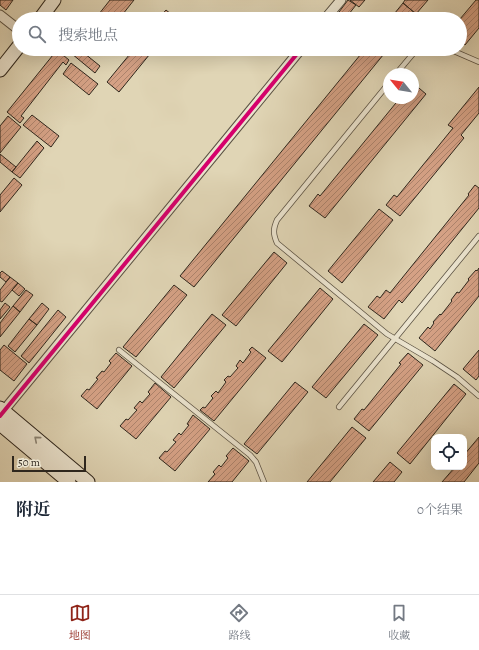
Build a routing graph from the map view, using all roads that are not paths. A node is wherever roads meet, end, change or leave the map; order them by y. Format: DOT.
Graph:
graph roads {
  1 [pos="54,0"];
  2 [pos="341,0"];
  3 [pos="45,12"];
  4 [pos="331,12"];
  5 [pos="0,14"];
  6 [pos="12,24"];
  7 [pos="12,55"];
  8 [pos="294,56"];
  9 [pos="411,56"];
  10 [pos="465,56"];
  11 [pos="479,62"];
  12 [pos="401,68"];
  13 [pos="0,70"];
  14 [pos="383,90"];
  15 [pos="479,236"];
  16 [pos="395,338"];
  17 [pos="119,350"];
  18 [pos="479,396"];
  19 [pos="339,406"];
  20 [pos="1,415"];
  21 [pos="70,482"];
  22 [pos="88,482"];
  23 [pos="264,482"];
  1 -- 3 [label="main road"];
  2 -- 4 [label="street"];
  5 -- 6 [label="street"];
  7 -- 13 [label="main road"];
  8 -- 20 [label="street"];
  9 -- 12 [label="lane"];
  10 -- 11 [label="lane"];
  14 -- 16 [label="lane"];
  15 -- 16 [label="lane"];
  16 -- 18 [label="lane"];
  16 -- 19 [label="lane"];
  17 -- 23 [label="lane"];
  20 -- 21 [label="main road"];
  22 -- 20 [label="main road, one-way"];
}
